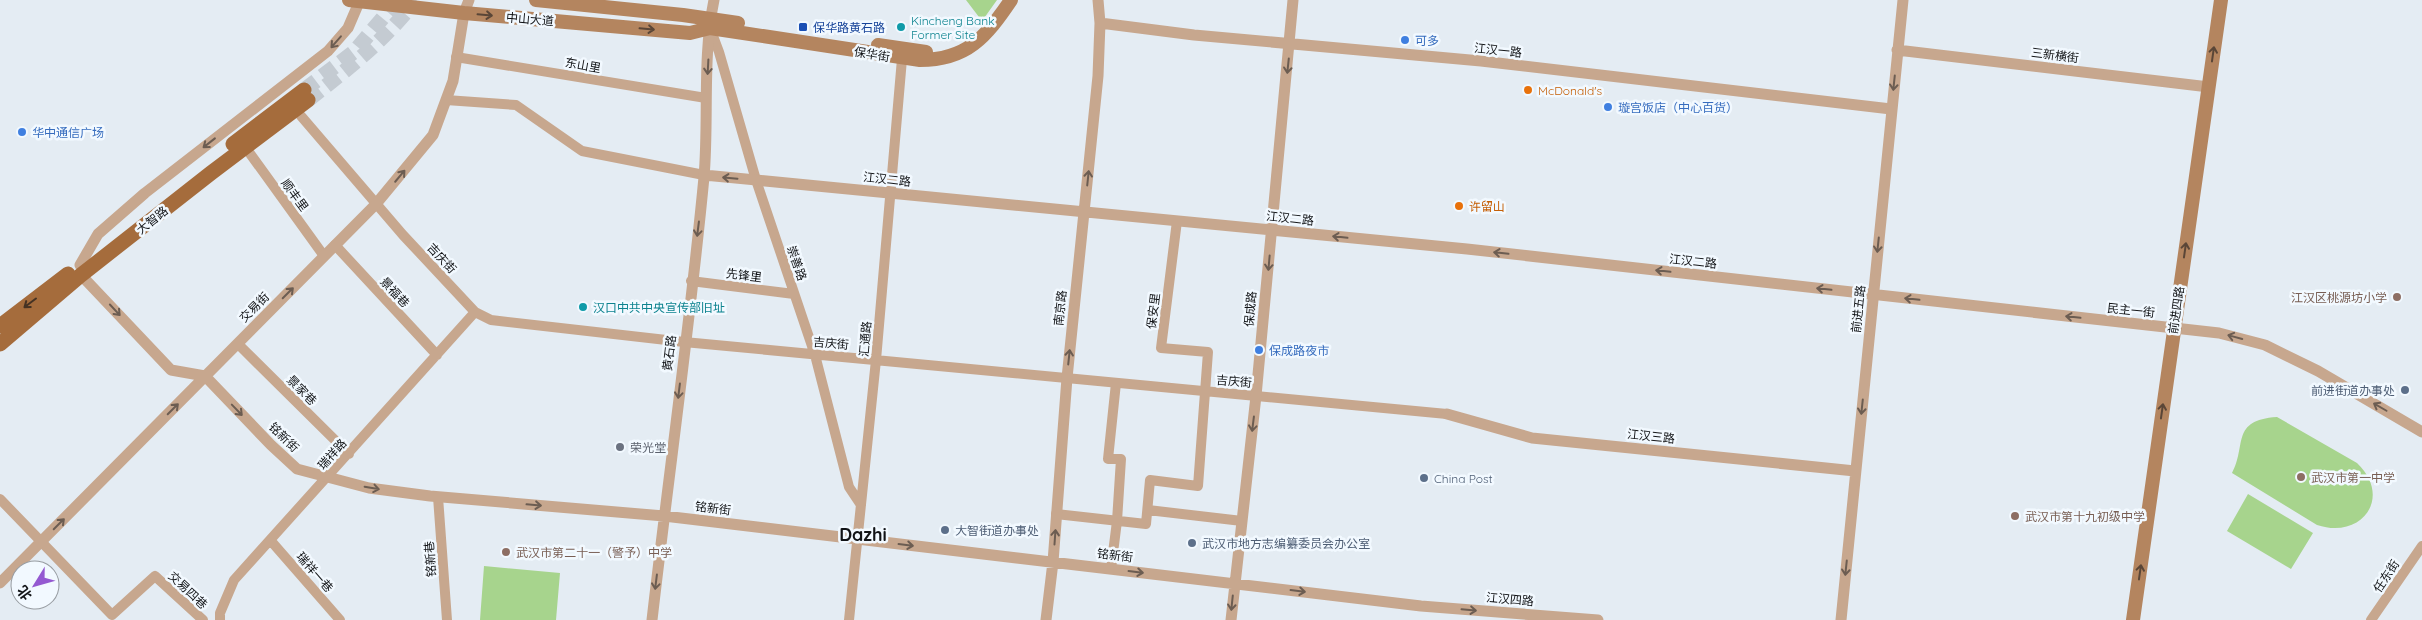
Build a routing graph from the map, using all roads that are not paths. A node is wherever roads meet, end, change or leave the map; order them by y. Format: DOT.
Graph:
graph roads {
  1 [pos="356,0"];
  2 [pos="536,0"];
  3 [pos="714,0"];
  4 [pos="1002,0"];
  5 [pos="1011,0"];
  6 [pos="1098,0"];
  7 [pos="1293,0"];
  8 [pos="1903,0"];
  9 [pos="2220,0"];
  10 [pos="624,5"];
  11 [pos="466,7"];
  12 [pos="1100,23"];
  13 [pos="711,24"];
  14 [pos="1290,43"];
  15 [pos="1897,50"];
  16 [pos="456,57"];
  17 [pos="902,58"];
  18 [pos="2209,87"];
  19 [pos="706,98"];
  20 [pos="446,100"];
  21 [pos="1891,109"];
  22 [pos="301,116"];
  23 [pos="246,148"];
  24 [pos="704,175"];
  25 [pos="756,180"];
  26 [pos="889,193"];
  27 [pos="376,204"];
  28 [pos="1084,212"];
  29 [pos="1177,221"];
  30 [pos="1272,230"];
  31 [pos="335,245"];
  32 [pos="324,256"];
  33 [pos="81,270"];
  34 [pos="692,281"];
  35 [pos="794,294"];
  36 [pos="1873,295"];
  37 [pos="475,312"];
  38 [pos="0,326"];
  39 [pos="2174,328"];
  40 [pos="684,342"];
  41 [pos="0,344"];
  42 [pos="238,344"];
  43 [pos="437,355"];
  44 [pos="815,355"];
  45 [pos="876,360"];
  46 [pos="205,376"];
  47 [pos="1067,378"];
  48 [pos="1116,383"];
  49 [pos="1207,391"];
  50 [pos="1256,396"];
  51 [pos="1447,414"];
  52 [pos="2422,432"];
  53 [pos="349,454"];
  54 [pos="1855,472"];
  55 [pos="328,477"];
  56 [pos="438,497"];
  57 [pos="0,499"];
  58 [pos="861,505"];
  59 [pos="1148,510"];
  60 [pos="1056,514"];
  61 [pos="664,516"];
  62 [pos="1117,521"];
  63 [pos="1242,521"];
  64 [pos="857,539"];
  65 [pos="42,541"];
  66 [pos="271,541"];
  67 [pos="2422,546"];
  68 [pos="1053,562"];
  69 [pos="1111,569"];
  70 [pos="0,583"];
  71 [pos="1234,584"];
  72 [pos="1421,606"];
  73 [pos="203,620"];
  74 [pos="220,620"];
  75 [pos="340,620"];
  76 [pos="447,620"];
  77 [pos="652,620"];
  78 [pos="849,620"];
  79 [pos="1046,620"];
  80 [pos="1231,620"];
  81 [pos="1598,620"];
  82 [pos="1840,620"];
  83 [pos="2133,620"];
  84 [pos="2371,620"];
  1 -- 11 [label="main road, 中山大道"];
  1 -- 33 [label="street, 大智路, one-way"];
  2 -- 10 [label="main road, 中山大道"];
  3 -- 13 [label="street, 黄石路"];
  4 -- 13 [label="main road, 保华街"];
  5 -- 17 [label="main road, 保华街"];
  6 -- 12 [label="street, 南京路"];
  7 -- 14 [label="street, 保成路"];
  8 -- 15 [label="street, 前进五路"];
  18 -- 9 [label="main road, 前进四路, one-way"];
  10 -- 13 [label="main road, 中山大道"];
  11 -- 13 [label="main road, 中山大道, one-way"];
  11 -- 16 [label="street, 交易街"];
  12 -- 14 [label="street, 江汉一路"];
  28 -- 12 [label="street, 南京路, one-way"];
  13 -- 17 [label="main road, 保华街"];
  13 -- 19 [label="street, 黄石路, one-way"];
  13 -- 25 [label="street, 崇善路"];
  14 -- 21 [label="street, 江汉一路"];
  14 -- 30 [label="street, 保成路, one-way"];
  15 -- 18 [label="street, 三新横街"];
  15 -- 21 [label="street, 前进五路, one-way"];
  16 -- 19 [label="street, 东山里"];
  16 -- 20 [label="street, 交易街"];
  17 -- 26 [label="street, 汇通路"];
  39 -- 18 [label="main road, 前进四路, one-way"];
  19 -- 24 [label="street, 黄石路"];
  20 -- 24 [label="street"];
  27 -- 20 [label="street, 交易街, one-way"];
  21 -- 36 [label="street, 前进五路, one-way"];
  22 -- 27 [label="street, 吉庆街"];
  23 -- 32 [label="street, 顺丰里"];
  23 -- 33 [label="main road, 大智路"];
  23 -- 33 [label="main road, 大智路"];
  25 -- 24 [label="street, 江汉二路, one-way"];
  24 -- 34 [label="street, 黄石路, one-way"];
  25 -- 26 [label="street, 江汉二路"];
  25 -- 35 [label="street, 崇善路"];
  26 -- 28 [label="street, 江汉二路"];
  26 -- 45 [label="street, 汇通路"];
  27 -- 31 [label="street, 交易街"];
  27 -- 37 [label="street, 吉庆街"];
  28 -- 29 [label="street, 江汉二路"];
  47 -- 28 [label="street, 南京路, one-way"];
  29 -- 30 [label="street, 江汉二路"];
  29 -- 49 [label="street, 保安里"];
  36 -- 30 [label="street, 江汉二路, one-way"];
  30 -- 50 [label="street, 保成路, one-way"];
  31 -- 32 [label="street, 交易街"];
  31 -- 43 [label="street, 景福巷"];
  42 -- 32 [label="street, 交易街, one-way"];
  33 -- 38 [label="main road, 大智路, one-way"];
  33 -- 41 [label="main road, 大智路"];
  33 -- 46 [label="street, one-way"];
  34 -- 35 [label="street, 先锋里"];
  34 -- 40 [label="street, 黄石路"];
  35 -- 44 [label="street, 崇善路"];
  39 -- 36 [label="street, 民主一街, one-way"];
  36 -- 54 [label="street, 前进五路, one-way"];
  37 -- 40 [label="street, 吉庆街"];
  37 -- 43 [label="street, 瑞祥路"];
  52 -- 39 [label="street, 民主一街, one-way"];
  83 -- 39 [label="main road, 前进四路, one-way"];
  40 -- 44 [label="street, 吉庆街"];
  40 -- 61 [label="street, 黄石路, one-way"];
  42 -- 46 [label="street, 交易街"];
  42 -- 53 [label="street, 景家巷"];
  43 -- 53 [label="street, 瑞祥路"];
  44 -- 45 [label="street, 吉庆街"];
  44 -- 58 [label="street, 崇善路"];
  45 -- 47 [label="street, 吉庆街"];
  45 -- 58 [label="street, 汇通路"];
  46 -- 55 [label="street, 铭新街, one-way"];
  65 -- 46 [label="street, 交易街, one-way"];
  47 -- 48 [label="street, 吉庆街"];
  47 -- 60 [label="street, 南京路"];
  48 -- 49 [label="street, 吉庆街"];
  48 -- 62 [label="street"];
  49 -- 50 [label="street, 吉庆街"];
  49 -- 59 [label="street"];
  50 -- 51 [label="street, 吉庆街"];
  50 -- 63 [label="street, 保成路, one-way"];
  51 -- 54 [label="street, 江汉三路"];
  53 -- 55 [label="street, 瑞祥路"];
  54 -- 82 [label="street, 前进五路, one-way"];
  55 -- 56 [label="street, 铭新街, one-way"];
  55 -- 66 [label="street, 瑞祥路"];
  56 -- 61 [label="street, 铭新街, one-way"];
  56 -- 76 [label="street, 铭新巷"];
  57 -- 65 [label="street"];
  58 -- 64 [label="street, 汇通路"];
  59 -- 62 [label="street"];
  59 -- 63 [label="street"];
  60 -- 62 [label="street"];
  68 -- 60 [label="street, 南京路, one-way"];
  61 -- 64 [label="street, 铭新街"];
  61 -- 77 [label="street, 黄石路, one-way"];
  62 -- 69 [label="street"];
  63 -- 71 [label="street, 保成路"];
  64 -- 68 [label="street, 铭新街, one-way"];
  64 -- 78 [label="street, 汇通路"];
  65 -- 70 [label="street, 交易街"];
  65 -- 73 [label="street, 交易四巷"];
  66 -- 74 [label="street, 瑞祥路"];
  66 -- 75 [label="street, 瑞祥一巷"];
  67 -- 84 [label="street, 任东街"];
  68 -- 69 [label="street, 铭新街"];
  68 -- 79 [label="street, 南京路"];
  69 -- 71 [label="street, 铭新街, one-way"];
  71 -- 72 [label="street, 铭新街, one-way"];
  71 -- 80 [label="street, 保成路, one-way"];
  72 -- 81 [label="street, 江汉四路, one-way"];
}
